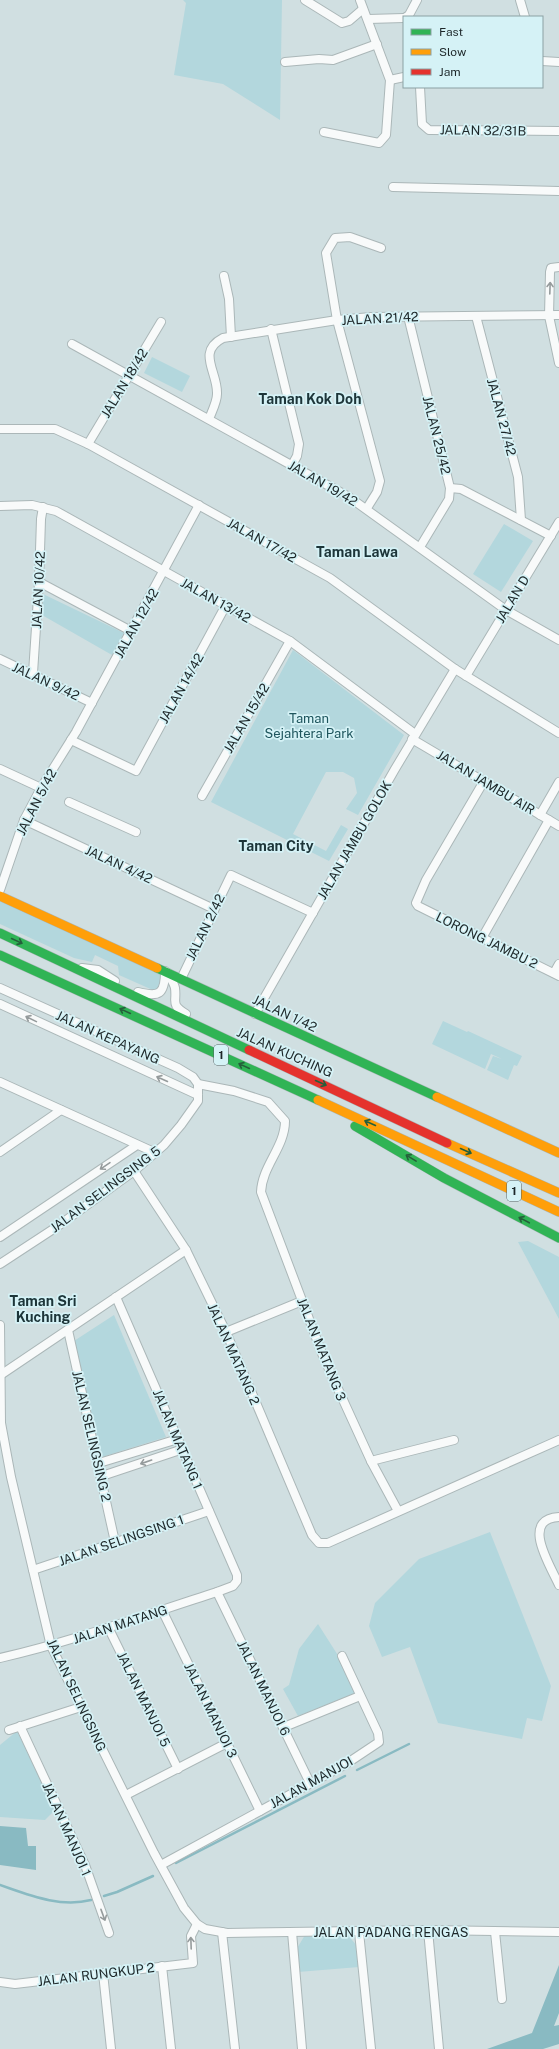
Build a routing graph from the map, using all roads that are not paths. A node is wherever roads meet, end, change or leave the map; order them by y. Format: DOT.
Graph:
graph roads {
  1 [pos="305,0"];
  2 [pos="360,0"];
  3 [pos="417,0"];
  4 [pos="520,0"];
  5 [pos="363,9"];
  6 [pos="408,16"];
  7 [pos="525,16"];
  8 [pos="368,19"];
  9 [pos="403,20"];
  10 [pos="377,44"];
  11 [pos="543,61"];
  12 [pos="285,62"];
  13 [pos="559,62"];
  14 [pos="403,77"];
  15 [pos="390,80"];
  16 [pos="420,88"];
  17 [pos="559,131"];
  18 [pos="324,132"];
  19 [pos="393,187"];
  20 [pos="559,191"];
  21 [pos="381,248"];
  22 [pos="559,267"];
  23 [pos="224,276"];
  24 [pos="408,316"];
  25 [pos="476,316"];
  26 [pos="549,316"];
  27 [pos="559,316"];
  28 [pos="337,320"];
  29 [pos="161,322"];
  30 [pos="271,329"];
  31 [pos="231,337"];
  32 [pos="72,344"];
  33 [pos="559,364"];
  34 [pos="128,375"];
  35 [pos="209,418"];
  36 [pos="0,429"];
  37 [pos="88,444"];
  38 [pos="292,465"];
  39 [pos="450,488"];
  40 [pos="199,505"];
  41 [pos="0,506"];
  42 [pos="43,507"];
  43 [pos="367,508"];
  44 [pos="521,520"];
  45 [pos="559,522"];
  46 [pos="551,536"];
  47 [pos="420,547"];
  48 [pos="164,571"];
  49 [pos="39,582"];
  50 [pos="226,605"];
  51 [pos="506,610"];
  52 [pos="131,631"];
  53 [pos="290,640"];
  54 [pos="559,640"];
  55 [pos="0,659"];
  56 [pos="455,669"];
  57 [pos="33,673"];
  58 [pos="466,676"];
  59 [pos="92,703"];
  60 [pos="559,733"];
  61 [pos="413,737"];
  62 [pos="71,740"];
  63 [pos="0,769"];
  64 [pos="484,781"];
  65 [pos="559,782"];
  66 [pos="41,788"];
  67 [pos="202,796"];
  68 [pos="69,802"];
  69 [pos="540,814"];
  70 [pos="24,820"];
  71 [pos="549,820"];
  72 [pos="559,826"];
  73 [pos="136,832"];
  74 [pos="0,890"];
  75 [pos="0,896"];
  76 [pos="214,909"];
  77 [pos="313,914"];
  78 [pos="0,933"];
  79 [pos="482,938"];
  80 [pos="0,955"];
  81 [pos="0,964"];
  82 [pos="559,964"];
  83 [pos="74,968"];
  84 [pos="166,972"];
  85 [pos="556,975"];
  86 [pos="181,979"];
  87 [pos="64,983"];
  88 [pos="195,985"];
  89 [pos="0,988"];
  90 [pos="175,988"];
  91 [pos="0,1004"];
  92 [pos="255,1014"];
  93 [pos="218,1036"];
  94 [pos="263,1075"];
  95 [pos="0,1082"];
  96 [pos="198,1084"];
  97 [pos="198,1098"];
  98 [pos="61,1110"];
  99 [pos="137,1145"];
  100 [pos="0,1152"];
  101 [pos="156,1153"];
  102 [pos="559,1153"];
  103 [pos="134,1171"];
  104 [pos="559,1193"];
  105 [pos="559,1212"];
  106 [pos="0,1237"];
  107 [pos="559,1238"];
  108 [pos="186,1250"];
  109 [pos="0,1264"];
  110 [pos="116,1297"];
  111 [pos="302,1301"];
  112 [pos="0,1325"];
  113 [pos="68,1330"];
  114 [pos="226,1332"];
  115 [pos="2,1374"];
  116 [pos="178,1438"];
  117 [pos="454,1440"];
  118 [pos="559,1440"];
  119 [pos="183,1449"];
  120 [pos="372,1461"];
  121 [pos="99,1463"];
  122 [pos="102,1476"];
  123 [pos="209,1510"];
  124 [pos="398,1511"];
  125 [pos="559,1517"];
  126 [pos="115,1542"];
  127 [pos="33,1570"];
  128 [pos="237,1581"];
  129 [pos="559,1585"];
  130 [pos="218,1592"];
  131 [pos="162,1610"];
  132 [pos="109,1629"];
  133 [pos="51,1646"];
  134 [pos="342,1656"];
  135 [pos="0,1658"];
  136 [pos="360,1696"];
  137 [pos="81,1707"];
  138 [pos="20,1726"];
  139 [pos="284,1727"];
  140 [pos="9,1730"];
  141 [pos="227,1743"];
  142 [pos="178,1769"];
  143 [pos="310,1783"];
  144 [pos="126,1795"];
  145 [pos="260,1810"];
  146 [pos="161,1865"];
  147 [pos="197,1924"];
  148 [pos="428,1930"];
  149 [pos="222,1932"];
  150 [pos="292,1932"];
  151 [pos="359,1932"];
  152 [pos="495,1932"];
  153 [pos="559,1932"];
  154 [pos="109,1933"];
  155 [pos="162,1966"];
  156 [pos="103,1973"];
  157 [pos="0,1982"];
  158 [pos="502,1999"];
  159 [pos="111,2049"];
  160 [pos="170,2049"];
  161 [pos="235,2049"];
  162 [pos="302,2049"];
  163 [pos="371,2049"];
  164 [pos="439,2049"];
  1 -- 5 [label="street"];
  2 -- 5 [label="street"];
  3 -- 6 [label="street"];
  4 -- 7 [label="street"];
  5 -- 8 [label="street"];
  8 -- 9 [label="street"];
  8 -- 10 [label="street"];
  10 -- 12 [label="street"];
  10 -- 15 [label="street"];
  11 -- 13 [label="street"];
  14 -- 15 [label="street"];
  15 -- 18 [label="street"];
  16 -- 17 [label="street, JALAN 32/31B"];
  19 -- 20 [label="street"];
  21 -- 28 [label="street"];
  26 -- 22 [label="street, one-way"];
  23 -- 31 [label="street"];
  24 -- 25 [label="street, JALAN 21/42"];
  24 -- 28 [label="street, JALAN 21/42"];
  24 -- 39 [label="street, JALAN 25/42"];
  25 -- 26 [label="street, JALAN 21/42"];
  25 -- 44 [label="street, JALAN 27/42"];
  26 -- 27 [label="street, JALAN 21/42"];
  26 -- 33 [label="street"];
  28 -- 30 [label="street, JALAN 21/42"];
  28 -- 43 [label="street"];
  29 -- 34 [label="street, JALAN 18/42"];
  30 -- 31 [label="street, JALAN 21/42"];
  30 -- 38 [label="street"];
  31 -- 35 [label="street, JALAN 21/42"];
  32 -- 34 [label="street, JALAN 19/42"];
  34 -- 35 [label="street, JALAN 19/42"];
  34 -- 37 [label="street, JALAN 18/42"];
  35 -- 38 [label="street, JALAN 19/42"];
  36 -- 37 [label="street, JALAN 17/42"];
  37 -- 40 [label="street, JALAN 17/42"];
  38 -- 43 [label="street, JALAN 19/42"];
  39 -- 44 [label="street"];
  39 -- 47 [label="street, JALAN 25/42"];
  40 -- 48 [label="street, JALAN 12/42"];
  40 -- 56 [label="street, JALAN 17/42"];
  41 -- 42 [label="street, JALAN 13/42"];
  42 -- 48 [label="street, JALAN 13/42"];
  42 -- 49 [label="street, JALAN 10/42"];
  43 -- 47 [label="street, JALAN 19/42"];
  44 -- 46 [label="street"];
  45 -- 46 [label="street, JALAN D"];
  46 -- 51 [label="street, JALAN D"];
  47 -- 51 [label="street, JALAN 19/42"];
  48 -- 50 [label="street, JALAN 13/42"];
  48 -- 52 [label="street, JALAN 12/42"];
  49 -- 52 [label="street"];
  49 -- 57 [label="street, JALAN 10/42"];
  50 -- 53 [label="street, JALAN 13/42"];
  50 -- 62 [label="street, JALAN 14/42"];
  51 -- 54 [label="street, JALAN 19/42"];
  51 -- 58 [label="street, JALAN D"];
  52 -- 59 [label="street, JALAN 12/42"];
  53 -- 61 [label="street, JALAN 13/42"];
  53 -- 67 [label="street, JALAN 15/42"];
  55 -- 57 [label="street, JALAN 9/42"];
  56 -- 58 [label="street, JALAN 17/42"];
  56 -- 61 [label="street, JALAN JAMBU GOLOK"];
  57 -- 59 [label="street, JALAN 9/42"];
  58 -- 60 [label="street, JALAN 17/42"];
  59 -- 62 [label="street, JALAN 12/42"];
  61 -- 64 [label="street, JALAN JAMBU AIR"];
  61 -- 77 [label="street, JALAN JAMBU GOLOK"];
  62 -- 66 [label="street, JALAN 5/42"];
  63 -- 66 [label="street"];
  64 -- 69 [label="street, JALAN JAMBU AIR"];
  64 -- 79 [label="street, LORONG JAMBU 2"];
  65 -- 69 [label="street"];
  66 -- 70 [label="street, JALAN 5/42"];
  68 -- 73 [label="street"];
  69 -- 71 [label="street, JALAN JAMBU AIR"];
  70 -- 74 [label="street, JALAN 5/42"];
  70 -- 76 [label="street, JALAN 4/42"];
  71 -- 72 [label="street, JALAN JAMBU AIR"];
  71 -- 79 [label="street"];
  75 -- 84 [label="main road, JALAN 1/42"];
  76 -- 77 [label="street, JALAN 2/42"];
  76 -- 86 [label="street, JALAN 2/42"];
  77 -- 92 [label="street, JALAN JAMBU GOLOK"];
  78 -- 83 [label="main road, JALAN KUCHING / 1, one-way"];
  79 -- 85 [label="street, LORONG JAMBU 2"];
  80 -- 87 [label="main road, 1"];
  81 -- 87 [label="street"];
  82 -- 85 [label="street"];
  83 -- 84 [label="street"];
  83 -- 93 [label="main road, JALAN KUCHING / 1"];
  84 -- 86 [label="main road, JALAN 1/42"];
  84 -- 90 [label="street"];
  86 -- 88 [label="main road, JALAN 1/42"];
  94 -- 87 [label="main road, 1, one-way"];
  88 -- 90 [label="street"];
  88 -- 92 [label="main road, JALAN 1/42"];
  89 -- 96 [label="street, JALAN KEPAYANG"];
  90 -- 93 [label="street"];
  97 -- 91 [label="street, one-way"];
  92 -- 102 [label="main road, JALAN 1/42"];
  93 -- 104 [label="main road, JALAN KUCHING / 1, one-way"];
  105 -- 94 [label="main road, 1, one-way"];
  107 -- 94 [label="main road, one-way"];
  95 -- 98 [label="street"];
  96 -- 97 [label="street"];
  96 -- 111 [label="street, JALAN MATANG 3"];
  97 -- 101 [label="street, JALAN SELINGSING 5"];
  98 -- 99 [label="street"];
  98 -- 100 [label="street"];
  99 -- 101 [label="street"];
  99 -- 106 [label="street, one-way"];
  101 -- 103 [label="street, JALAN SELINGSING 5"];
  103 -- 108 [label="street, JALAN MATANG 2"];
  103 -- 109 [label="street, JALAN SELINGSING 5"];
  108 -- 110 [label="street"];
  108 -- 114 [label="street, JALAN MATANG 2"];
  110 -- 113 [label="street"];
  110 -- 116 [label="street, JALAN MATANG 1"];
  111 -- 114 [label="street"];
  111 -- 120 [label="street, JALAN MATANG 3"];
  112 -- 115 [label="street, JALAN SELINGSING"];
  113 -- 115 [label="street"];
  113 -- 121 [label="street, JALAN SELINGSING 2"];
  114 -- 124 [label="street, JALAN MATANG 2"];
  115 -- 127 [label="street, JALAN SELINGSING"];
  116 -- 119 [label="street, JALAN MATANG 1"];
  116 -- 121 [label="street"];
  117 -- 120 [label="street"];
  118 -- 124 [label="street"];
  119 -- 122 [label="street, one-way"];
  119 -- 123 [label="street, JALAN MATANG 1"];
  120 -- 124 [label="street, JALAN MATANG 3"];
  121 -- 122 [label="street, JALAN SELINGSING 2"];
  122 -- 126 [label="street, JALAN SELINGSING 2"];
  123 -- 126 [label="street, JALAN SELINGSING 1"];
  123 -- 128 [label="street, JALAN MATANG 1"];
  125 -- 129 [label="street"];
  126 -- 127 [label="street, JALAN SELINGSING 1"];
  127 -- 133 [label="street, JALAN SELINGSING"];
  128 -- 130 [label="street, JALAN MATANG"];
  130 -- 131 [label="street, JALAN MATANG"];
  130 -- 139 [label="street, JALAN MANJOI 6"];
  131 -- 132 [label="street, JALAN MATANG"];
  131 -- 141 [label="street, JALAN MANJOI 3"];
  132 -- 133 [label="street, JALAN MATANG"];
  132 -- 142 [label="street, JALAN MANJOI 5"];
  133 -- 135 [label="street, JALAN MATANG"];
  133 -- 137 [label="street, JALAN SELINGSING"];
  134 -- 136 [label="street, JALAN MANJOI"];
  136 -- 139 [label="street"];
  136 -- 143 [label="street, JALAN MANJOI"];
  137 -- 138 [label="street"];
  137 -- 144 [label="street, JALAN SELINGSING"];
  138 -- 140 [label="street"];
  138 -- 154 [label="street, JALAN MANJOI 1, one-way"];
  139 -- 143 [label="street, JALAN MANJOI 6"];
  141 -- 142 [label="street"];
  141 -- 145 [label="street, JALAN MANJOI 3"];
  142 -- 144 [label="street"];
  143 -- 145 [label="street, JALAN MANJOI"];
  144 -- 146 [label="street, JALAN SELINGSING"];
  145 -- 146 [label="street, JALAN MANJOI"];
  146 -- 147 [label="street, JALAN SELINGSING"];
  147 -- 149 [label="street"];
  155 -- 147 [label="street, JALAN RUNGKUP 2, one-way"];
  148 -- 151 [label="street, JALAN PADANG RENGAS"];
  148 -- 152 [label="street, JALAN PADANG RENGAS"];
  148 -- 164 [label="street"];
  149 -- 150 [label="street, JALAN PADANG RENGAS"];
  149 -- 161 [label="street"];
  150 -- 151 [label="street, JALAN PADANG RENGAS"];
  150 -- 162 [label="street"];
  151 -- 163 [label="street"];
  152 -- 153 [label="street, JALAN PADANG RENGAS"];
  152 -- 158 [label="street"];
  155 -- 156 [label="street, JALAN RUNGKUP 2"];
  155 -- 160 [label="street"];
  156 -- 157 [label="street, JALAN RUNGKUP 2"];
  156 -- 159 [label="street"];
}
